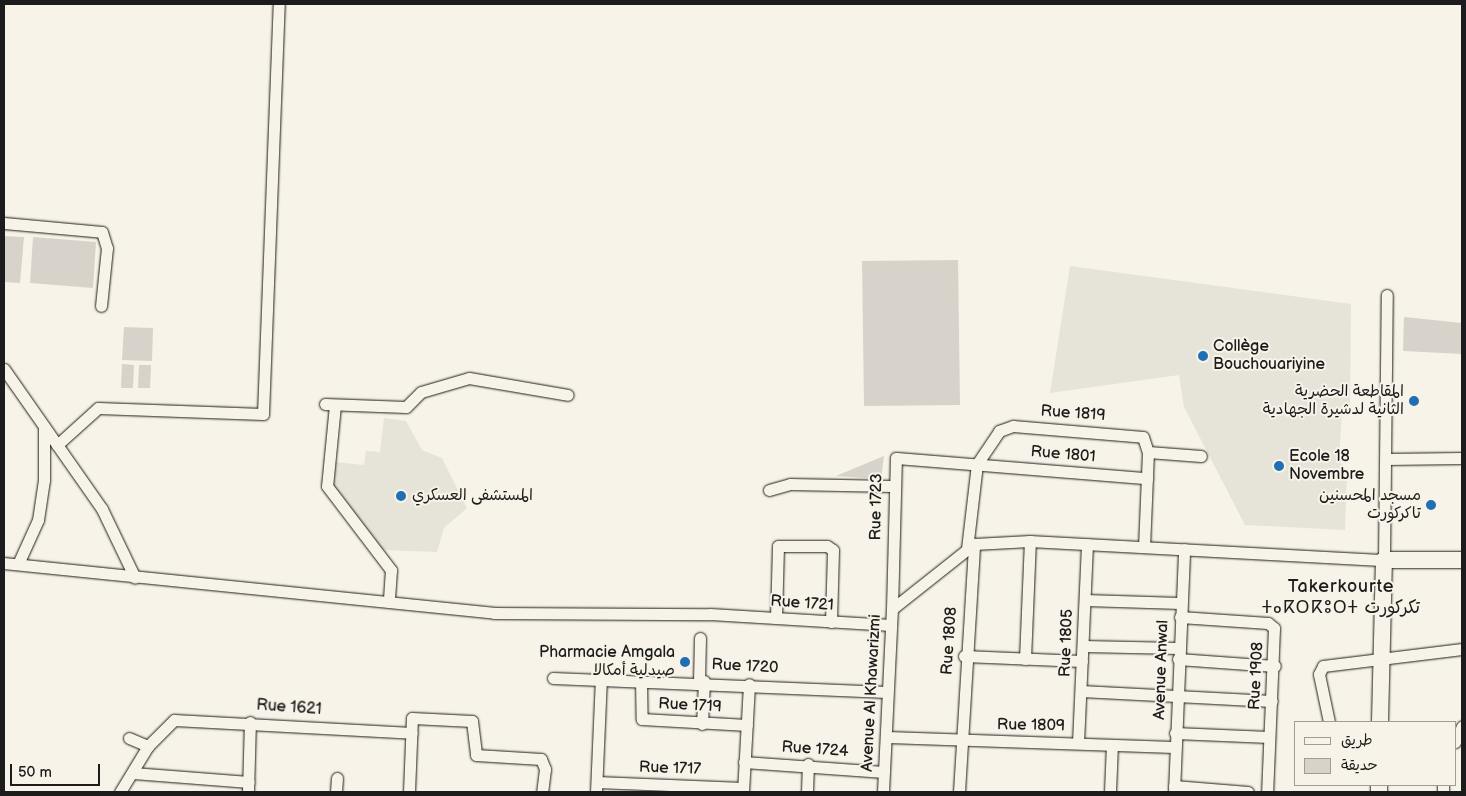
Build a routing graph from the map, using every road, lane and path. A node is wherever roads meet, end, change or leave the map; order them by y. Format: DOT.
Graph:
graph roads {
  1 [pos="279,4"];
  2 [pos="4,223"];
  3 [pos="1387,295"];
  4 [pos="101,306"];
  5 [pos="4,369"];
  6 [pos="568,395"];
  7 [pos="44,427"];
  8 [pos="57,445"];
  9 [pos="1148,452"];
  10 [pos="1201,456"];
  11 [pos="1462,458"];
  12 [pos="1386,459"];
  13 [pos="977,464"];
  14 [pos="1147,478"];
  15 [pos="892,486"];
  16 [pos="769,490"];
  17 [pos="1030,541"];
  18 [pos="1087,544"];
  19 [pos="970,546"];
  20 [pos="1144,547"];
  21 [pos="1184,549"];
  22 [pos="1384,560"];
  23 [pos="1462,560"];
  24 [pos="4,563"];
  25 [pos="18,564"];
  26 [pos="135,578"];
  27 [pos="1085,600"];
  28 [pos="389,602"];
  29 [pos="1180,603"];
  30 [pos="892,609"];
  31 [pos="1180,617"];
  32 [pos="776,618"];
  33 [pos="832,622"];
  34 [pos="891,625"];
  35 [pos="700,638"];
  36 [pos="1083,646"];
  37 [pos="1462,649"];
  38 [pos="1178,654"];
  39 [pos="964,656"];
  40 [pos="1025,659"];
  41 [pos="1382,660"];
  42 [pos="1082,661"];
  43 [pos="1274,666"];
  44 [pos="553,678"];
  45 [pos="601,678"];
  46 [pos="641,680"];
  47 [pos="701,681"];
  48 [pos="749,684"];
  49 [pos="1081,690"];
  50 [pos="887,692"];
  51 [pos="1177,695"];
  52 [pos="1272,701"];
  53 [pos="1329,721"];
  54 [pos="1380,721"];
  55 [pos="250,722"];
  56 [pos="702,724"];
  57 [pos="747,725"];
  58 [pos="1462,726"];
  59 [pos="412,733"];
  60 [pos="1176,733"];
  61 [pos="886,737"];
  62 [pos="1269,737"];
  63 [pos="129,738"];
  64 [pos="960,740"];
  65 [pos="1456,740"];
  66 [pos="1078,743"];
  67 [pos="1112,745"];
  68 [pos="148,746"];
  69 [pos="1175,747"];
  70 [pos="744,762"];
  71 [pos="808,764"];
  72 [pos="884,772"];
  73 [pos="133,773"];
  74 [pos="337,778"];
  75 [pos="596,787"];
  76 [pos="692,789"];
  77 [pos="1174,789"];
  78 [pos="250,790"];
  79 [pos="743,790"];
  80 [pos="120,792"];
  81 [pos="336,792"];
  82 [pos="409,792"];
  83 [pos="542,792"];
  84 [pos="807,792"];
  85 [pos="883,792"];
  86 [pos="959,792"];
  87 [pos="1110,792"];
  88 [pos="1248,792"];
  89 [pos="1267,792"];
  1 -- 8 [label="street"];
  2 -- 4 [label="street"];
  3 -- 12 [label="street"];
  5 -- 7 [label="street"];
  6 -- 28 [label="street"];
  7 -- 8 [label="street"];
  7 -- 25 [label="street"];
  8 -- 26 [label="street"];
  9 -- 10 [label="street"];
  9 -- 13 [label="street, Rue 1819"];
  9 -- 14 [label="street"];
  11 -- 12 [label="street"];
  12 -- 22 [label="street"];
  13 -- 14 [label="street, Rue 1801"];
  13 -- 15 [label="street, Rue 1723"];
  13 -- 19 [label="street, Rue 1808"];
  14 -- 20 [label="street"];
  15 -- 16 [label="street"];
  15 -- 30 [label="street, Rue 1723"];
  17 -- 18 [label="street"];
  17 -- 19 [label="street"];
  17 -- 40 [label="street"];
  18 -- 20 [label="street"];
  18 -- 27 [label="street, Rue 1805"];
  19 -- 30 [label="street, Avenue Al Khawarizmi"];
  19 -- 39 [label="street, Rue 1808"];
  20 -- 21 [label="street"];
  21 -- 22 [label="street"];
  21 -- 29 [label="street, Avenue Anwal"];
  22 -- 23 [label="street"];
  22 -- 41 [label="street"];
  24 -- 25 [label="street, Rue 1721"];
  25 -- 26 [label="street, Rue 1721"];
  26 -- 28 [label="street, Rue 1721"];
  27 -- 29 [label="street"];
  27 -- 36 [label="street, Rue 1805"];
  28 -- 32 [label="street, Rue 1721"];
  29 -- 31 [label="street, Avenue Anwal"];
  30 -- 34 [label="street, Avenue Al Khawarizmi"];
  31 -- 38 [label="street, Avenue Anwal"];
  31 -- 43 [label="street, Rue 1908"];
  32 -- 33 [label="street, Rue 1721"];
  32 -- 33 [label="street"];
  33 -- 34 [label="street, Rue 1721"];
  34 -- 50 [label="street, Avenue Al Khawarizmi"];
  35 -- 47 [label="street"];
  36 -- 38 [label="street"];
  36 -- 42 [label="street, Rue 1805"];
  37 -- 41 [label="street"];
  38 -- 43 [label="street"];
  38 -- 51 [label="street, Avenue Anwal"];
  39 -- 40 [label="street"];
  39 -- 64 [label="street, Rue 1808"];
  40 -- 42 [label="street"];
  41 -- 53 [label="street"];
  41 -- 54 [label="street"];
  42 -- 49 [label="street, Rue 1805"];
  43 -- 52 [label="street, Rue 1908"];
  44 -- 45 [label="street, Rue 1720"];
  45 -- 46 [label="street, Rue 1720"];
  45 -- 75 [label="street"];
  46 -- 47 [label="street, Rue 1720"];
  46 -- 56 [label="street, Rue 1719"];
  47 -- 48 [label="street, Rue 1720"];
  47 -- 56 [label="street"];
  48 -- 50 [label="street, Rue 1720"];
  48 -- 57 [label="street"];
  49 -- 51 [label="street"];
  49 -- 66 [label="street, Rue 1805"];
  50 -- 61 [label="street, Avenue Al Khawarizmi"];
  51 -- 52 [label="street"];
  51 -- 60 [label="street, Avenue Anwal"];
  52 -- 62 [label="street, Rue 1908"];
  55 -- 59 [label="street, Rue 1621"];
  55 -- 68 [label="street, Rue 1621"];
  55 -- 78 [label="street"];
  56 -- 57 [label="street, Rue 1719"];
  57 -- 70 [label="street"];
  58 -- 65 [label="street"];
  59 -- 82 [label="street"];
  59 -- 83 [label="street"];
  60 -- 62 [label="street"];
  60 -- 69 [label="street, Avenue Anwal"];
  61 -- 64 [label="street, Rue 1809"];
  61 -- 72 [label="street, Avenue Al Khawarizmi"];
  62 -- 89 [label="street, Rue 1908"];
  63 -- 68 [label="street"];
  64 -- 66 [label="street, Rue 1809"];
  64 -- 86 [label="street, Rue 1808"];
  66 -- 67 [label="street, Rue 1809"];
  67 -- 69 [label="street, Rue 1809"];
  67 -- 87 [label="street"];
  68 -- 73 [label="street"];
  69 -- 77 [label="street, Avenue Anwal"];
  70 -- 71 [label="street, Rue 1724"];
  70 -- 79 [label="street"];
  71 -- 72 [label="street, Rue 1724"];
  71 -- 84 [label="street"];
  72 -- 85 [label="street, Avenue Al Khawarizmi"];
  73 -- 78 [label="street"];
  73 -- 80 [label="street"];
  74 -- 81 [label="street"];
  75 -- 76 [label="street, Rue 1717"];
  76 -- 79 [label="street, Rue 1717"];
  77 -- 88 [label="street"];
}
